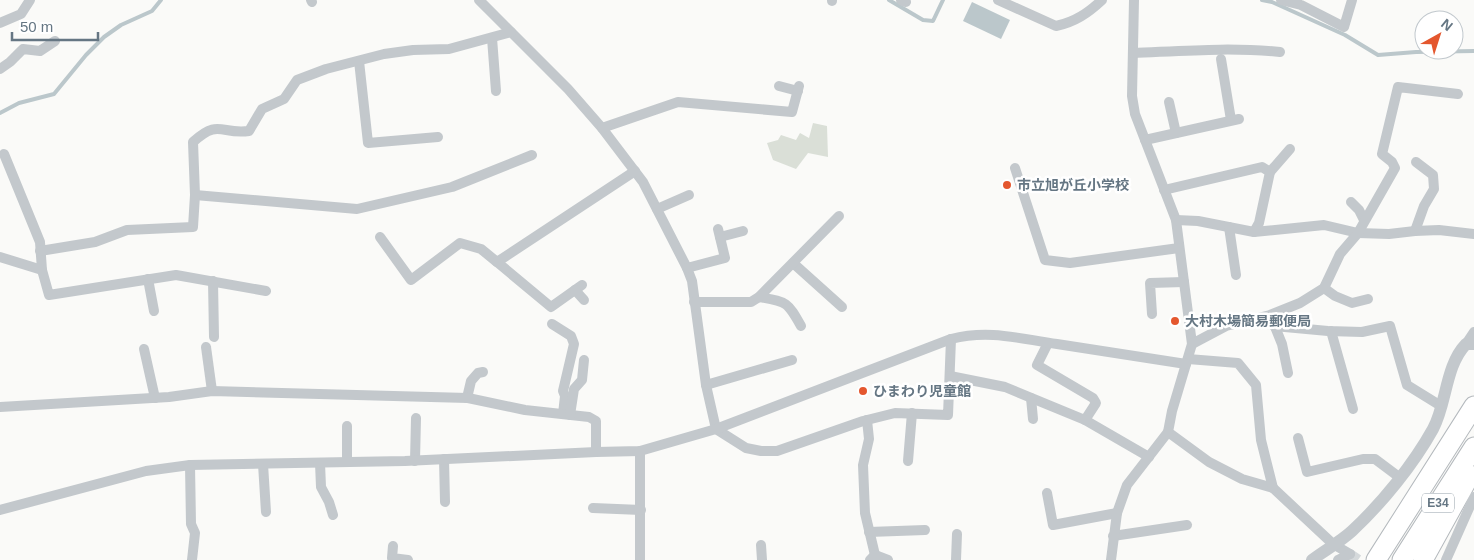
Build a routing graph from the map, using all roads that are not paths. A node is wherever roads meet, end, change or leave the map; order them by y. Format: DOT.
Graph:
graph roads {
  1 [pos="30,0"];
  2 [pos="479,0"];
  3 [pos="998,0"];
  4 [pos="1102,0"];
  5 [pos="1134,0"];
  6 [pos="1281,0"];
  7 [pos="1352,0"];
  8 [pos="0,23"];
  9 [pos="511,32"];
  10 [pos="492,38"];
  11 [pos="55,41"];
  12 [pos="1280,52"];
  13 [pos="1133,53"];
  14 [pos="1221,59"];
  15 [pos="359,61"];
  16 [pos="0,69"];
  17 [pos="779,86"];
  18 [pos="496,91"];
  19 [pos="1458,94"];
  20 [pos="1169,102"];
  21 [pos="602,128"];
  22 [pos="1176,133"];
  23 [pos="438,137"];
  24 [pos="1145,140"];
  25 [pos="1290,149"];
  26 [pos="4,154"];
  27 [pos="532,155"];
  28 [pos="1416,162"];
  29 [pos="1015,168"];
  30 [pos="635,171"];
  31 [pos="1270,172"];
  32 [pos="1164,190"];
  33 [pos="195,195"];
  34 [pos="689,195"];
  35 [pos="1351,202"];
  36 [pos="657,209"];
  37 [pos="839,216"];
  38 [pos="1176,220"];
  39 [pos="1364,220"];
  40 [pos="1229,228"];
  41 [pos="1415,230"];
  42 [pos="744,231"];
  43 [pos="1254,232"];
  44 [pos="1358,233"];
  45 [pos="1474,234"];
  46 [pos="380,237"];
  47 [pos="1179,248"];
  48 [pos="40,251"];
  49 [pos="0,257"];
  50 [pos="497,262"];
  51 [pos="793,263"];
  52 [pos="687,268"];
  53 [pos="42,270"];
  54 [pos="1236,275"];
  55 [pos="148,279"];
  56 [pos="213,282"];
  57 [pos="1184,282"];
  58 [pos="1324,288"];
  59 [pos="266,291"];
  60 [pos="759,297"];
  61 [pos="1368,299"];
  62 [pos="584,300"];
  63 [pos="694,302"];
  64 [pos="842,307"];
  65 [pos="154,311"];
  66 [pos="1152,314"];
  67 [pos="1270,315"];
  68 [pos="552,324"];
  69 [pos="801,326"];
  70 [pos="1274,326"];
  71 [pos="1331,332"];
  72 [pos="1474,332"];
  73 [pos="214,337"];
  74 [pos="951,339"];
  75 [pos="1048,343"];
  76 [pos="1192,344"];
  77 [pos="1470,344"];
  78 [pos="206,347"];
  79 [pos="144,349"];
  80 [pos="584,360"];
  81 [pos="792,360"];
  82 [pos="1187,362"];
  83 [pos="483,372"];
  84 [pos="1288,373"];
  85 [pos="950,376"];
  86 [pos="706,385"];
  87 [pos="212,391"];
  88 [pos="155,398"];
  89 [pos="467,398"];
  90 [pos="1031,398"];
  91 [pos="1441,406"];
  92 [pos="1474,406"];
  93 [pos="0,407"];
  94 [pos="1353,409"];
  95 [pos="912,413"];
  96 [pos="566,414"];
  97 [pos="416,418"];
  98 [pos="1033,419"];
  99 [pos="867,420"];
  100 [pos="1085,420"];
  101 [pos="347,426"];
  102 [pos="716,429"];
  103 [pos="1168,432"];
  104 [pos="1298,438"];
  105 [pos="1474,446"];
  106 [pos="640,451"];
  107 [pos="596,452"];
  108 [pos="1149,457"];
  109 [pos="444,459"];
  110 [pos="415,461"];
  111 [pos="908,461"];
  112 [pos="347,462"];
  113 [pos="320,463"];
  114 [pos="263,464"];
  115 [pos="190,465"];
  116 [pos="1474,467"];
  117 [pos="1399,477"];
  118 [pos="1273,488"];
  119 [pos="1047,493"];
  120 [pos="1474,497"];
  121 [pos="446,502"];
  122 [pos="593,508"];
  123 [pos="0,510"];
  124 [pos="641,510"];
  125 [pos="266,512"];
  126 [pos="1406,512"];
  127 [pos="1118,514"];
  128 [pos="333,515"];
  129 [pos="1187,525"];
  130 [pos="925,530"];
  131 [pos="869,532"];
  132 [pos="957,534"];
  133 [pos="1113,536"];
  134 [pos="1333,544"];
  135 [pos="761,545"];
  136 [pos="393,546"];
  137 [pos="873,557"];
  138 [pos="192,560"];
  139 [pos="408,560"];
  140 [pos="640,560"];
  141 [pos="762,560"];
  142 [pos="888,560"];
  143 [pos="956,560"];
  144 [pos="1111,560"];
  145 [pos="1312,560"];
  146 [pos="1338,560"];
  147 [pos="1369,560"];
  148 [pos="1376,560"];
  149 [pos="1402,560"];
  150 [pos="1423,560"];
  151 [pos="1446,560"];
  1 -- 8 [label="street"];
  2 -- 9 [label="street"];
  3 -- 4 [label="street"];
  5 -- 13 [label="street"];
  6 -- 7 [label="street"];
  9 -- 10 [label="street"];
  9 -- 21 [label="street"];
  10 -- 15 [label="street"];
  10 -- 18 [label="street"];
  11 -- 16 [label="street"];
  12 -- 13 [label="street"];
  13 -- 24 [label="street"];
  14 -- 22 [label="street"];
  15 -- 23 [label="street"];
  15 -- 33 [label="street"];
  17 -- 21 [label="street"];
  19 -- 39 [label="street"];
  20 -- 22 [label="street"];
  21 -- 30 [label="street"];
  22 -- 24 [label="street"];
  24 -- 32 [label="street"];
  25 -- 31 [label="street"];
  26 -- 48 [label="street"];
  27 -- 33 [label="street"];
  28 -- 41 [label="street"];
  29 -- 47 [label="street"];
  30 -- 36 [label="street"];
  30 -- 50 [label="street"];
  31 -- 32 [label="street"];
  31 -- 43 [label="street"];
  32 -- 38 [label="street"];
  33 -- 48 [label="street"];
  34 -- 36 [label="street"];
  35 -- 39 [label="street"];
  36 -- 52 [label="street"];
  37 -- 51 [label="street"];
  38 -- 40 [label="street"];
  38 -- 47 [label="street"];
  39 -- 44 [label="street"];
  40 -- 43 [label="street"];
  40 -- 54 [label="street"];
  41 -- 44 [label="street"];
  41 -- 45 [label="street"];
  42 -- 52 [label="street"];
  43 -- 44 [label="street"];
  44 -- 58 [label="street"];
  46 -- 50 [label="street"];
  47 -- 57 [label="street"];
  48 -- 53 [label="street"];
  49 -- 53 [label="street"];
  50 -- 62 [label="street"];
  51 -- 60 [label="street"];
  51 -- 64 [label="street"];
  52 -- 63 [label="street"];
  53 -- 55 [label="street"];
  55 -- 56 [label="street"];
  55 -- 65 [label="street"];
  56 -- 59 [label="street"];
  56 -- 73 [label="street"];
  57 -- 66 [label="street"];
  57 -- 76 [label="street"];
  58 -- 61 [label="street"];
  58 -- 67 [label="street"];
  60 -- 63 [label="street"];
  60 -- 69 [label="street"];
  63 -- 86 [label="street"];
  67 -- 70 [label="street"];
  67 -- 76 [label="street"];
  68 -- 96 [label="street"];
  70 -- 71 [label="street"];
  70 -- 84 [label="street"];
  71 -- 91 [label="street"];
  71 -- 94 [label="street"];
  72 -- 77 [label="street"];
  74 -- 75 [label="street"];
  74 -- 85 [label="street"];
  74 -- 102 [label="street"];
  75 -- 82 [label="street"];
  75 -- 100 [label="street"];
  76 -- 82 [label="street"];
  77 -- 91 [label="street"];
  78 -- 87 [label="street"];
  79 -- 88 [label="street"];
  80 -- 96 [label="street"];
  81 -- 86 [label="street"];
  82 -- 103 [label="street"];
  82 -- 118 [label="street"];
  83 -- 89 [label="street"];
  85 -- 90 [label="street"];
  85 -- 95 [label="street"];
  86 -- 102 [label="street"];
  87 -- 88 [label="street"];
  87 -- 89 [label="street"];
  88 -- 93 [label="street"];
  89 -- 96 [label="street"];
  90 -- 98 [label="street"];
  90 -- 100 [label="street"];
  91 -- 117 [label="street"];
  92 -- 126 [label="highway, E34"];
  95 -- 99 [label="street"];
  95 -- 111 [label="street"];
  96 -- 107 [label="street"];
  97 -- 110 [label="street"];
  99 -- 102 [label="street"];
  99 -- 131 [label="street"];
  100 -- 108 [label="street"];
  101 -- 112 [label="street"];
  102 -- 106 [label="street"];
  103 -- 108 [label="street"];
  103 -- 118 [label="street"];
  104 -- 117 [label="street"];
  105 -- 149 [label="highway, E34"];
  106 -- 107 [label="street"];
  106 -- 124 [label="street"];
  107 -- 109 [label="street"];
  108 -- 127 [label="street"];
  109 -- 110 [label="street"];
  109 -- 121 [label="street"];
  110 -- 112 [label="street"];
  112 -- 113 [label="street"];
  113 -- 114 [label="street"];
  113 -- 128 [label="street"];
  114 -- 115 [label="street"];
  114 -- 125 [label="street"];
  115 -- 123 [label="street"];
  115 -- 138 [label="street"];
  116 -- 150 [label="highway"];
  117 -- 134 [label="street"];
  118 -- 134 [label="street"];
  119 -- 127 [label="street"];
  120 -- 151 [label="street"];
  122 -- 124 [label="street"];
  124 -- 140 [label="street"];
  126 -- 147 [label="highway"];
  126 -- 148 [label="highway, E34"];
  127 -- 133 [label="street"];
  129 -- 133 [label="street"];
  130 -- 131 [label="street"];
  131 -- 137 [label="street"];
  132 -- 143 [label="street"];
  133 -- 144 [label="street"];
  134 -- 145 [label="street"];
  134 -- 146 [label="street"];
  135 -- 141 [label="street"];
  136 -- 139 [label="street"];
  137 -- 142 [label="street"];
}
